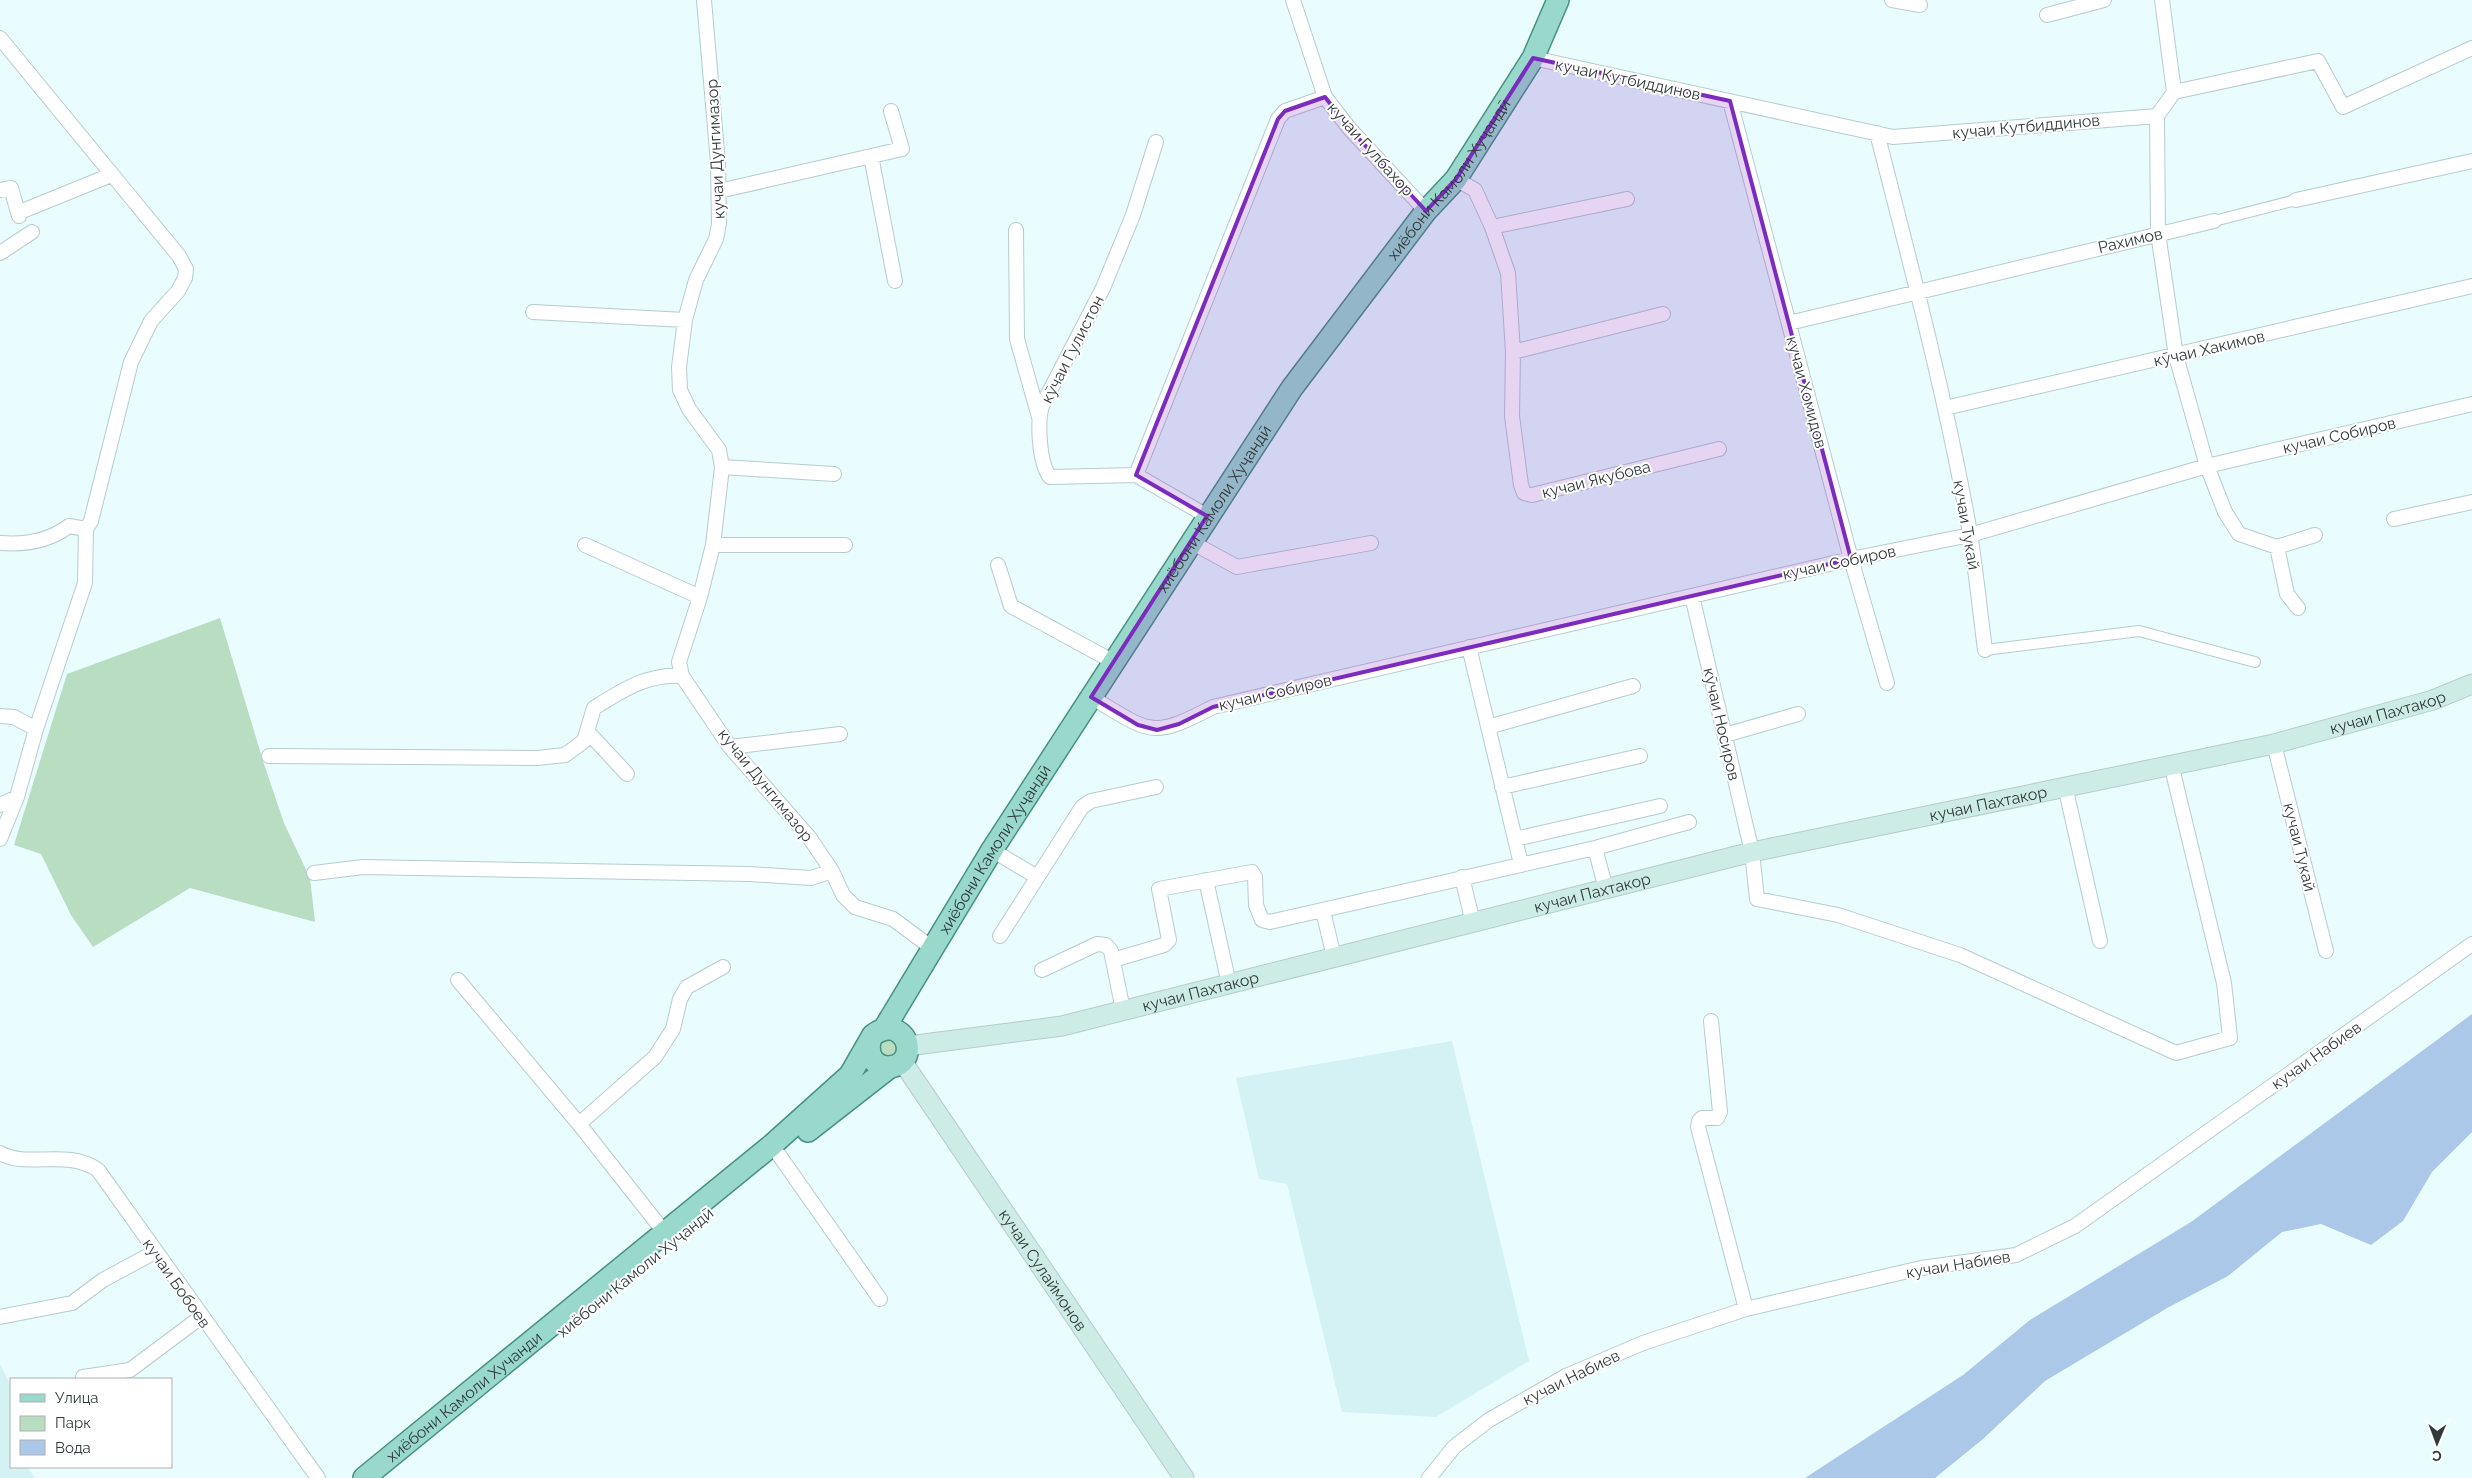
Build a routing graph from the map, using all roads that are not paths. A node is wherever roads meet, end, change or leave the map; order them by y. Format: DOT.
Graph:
graph roads {
  1 [pos="704,0"];
  2 [pos="1293,0"];
  3 [pos="1558,0"];
  4 [pos="1892,0"];
  5 [pos="2104,0"];
  6 [pos="2162,0"];
  7 [pos="1920,5"];
  8 [pos="2047,14"];
  9 [pos="0,38"];
  10 [pos="2472,48"];
  11 [pos="1533,58"];
  12 [pos="2174,92"];
  13 [pos="1325,96"];
  14 [pos="1730,101"];
  15 [pos="891,111"];
  16 [pos="2157,116"];
  17 [pos="1877,133"];
  18 [pos="1156,142"];
  19 [pos="871,156"];
  20 [pos="2472,161"];
  21 [pos="111,175"];
  22 [pos="1456,178"];
  23 [pos="0,190"];
  24 [pos="719,191"];
  25 [pos="1627,199"];
  26 [pos="2296,200"];
  27 [pos="1426,210"];
  28 [pos="2214,221"];
  29 [pos="1492,226"];
  30 [pos="1016,230"];
  31 [pos="32,232"];
  32 [pos="2158,233"];
  33 [pos="0,254"];
  34 [pos="895,281"];
  35 [pos="2472,286"];
  36 [pos="1918,291"];
  37 [pos="533,312"];
  38 [pos="1662,314"];
  39 [pos="685,320"];
  40 [pos="1789,323"];
  41 [pos="1513,352"];
  42 [pos="2176,356"];
  43 [pos="2472,404"];
  44 [pos="1945,408"];
  45 [pos="1039,417"];
  46 [pos="1719,449"];
  47 [pos="2206,466"];
  48 [pos="722,467"];
  49 [pos="834,474"];
  50 [pos="1136,475"];
  51 [pos="2472,502"];
  52 [pos="1207,516"];
  53 [pos="2394,519"];
  54 [pos="86,529"];
  55 [pos="1970,535"];
  56 [pos="2315,535"];
  57 [pos="1191,542"];
  58 [pos="0,543"];
  59 [pos="1371,543"];
  60 [pos="585,545"];
  61 [pos="713,545"];
  62 [pos="846,545"];
  63 [pos="2277,547"];
  64 [pos="1851,559"];
  65 [pos="998,565"];
  66 [pos="1692,596"];
  67 [pos="700,597"];
  68 [pos="2298,608"];
  69 [pos="1469,647"];
  70 [pos="1985,650"];
  71 [pos="1114,662"];
  72 [pos="2256,662"];
  73 [pos="682,676"];
  74 [pos="1887,683"];
  75 [pos="2472,684"];
  76 [pos="1633,686"];
  77 [pos="1091,698"];
  78 [pos="1798,714"];
  79 [pos="0,716"];
  80 [pos="1488,727"];
  81 [pos="36,729"];
  82 [pos="587,731"];
  83 [pos="840,734"];
  84 [pos="1725,735"];
  85 [pos="2274,744"];
  86 [pos="730,746"];
  87 [pos="269,756"];
  88 [pos="1640,756"];
  89 [pos="2171,764"];
  90 [pos="627,774"];
  91 [pos="1156,786"];
  92 [pos="2065,786"];
  93 [pos="1502,787"];
  94 [pos="17,798"];
  95 [pos="0,805"];
  96 [pos="1660,806"];
  97 [pos="1689,822"];
  98 [pos="0,839"];
  99 [pos="1514,839"];
  100 [pos="1595,848"];
  101 [pos="992,850"];
  102 [pos="1752,852"];
  103 [pos="1520,864"];
  104 [pos="832,870"];
  105 [pos="314,873"];
  106 [pos="1037,877"];
  107 [pos="1462,877"];
  108 [pos="1206,880"];
  109 [pos="1606,889"];
  110 [pos="1323,911"];
  111 [pos="1473,923"];
  112 [pos="1000,936"];
  113 [pos="2100,941"];
  114 [pos="2472,944"];
  115 [pos="932,948"];
  116 [pos="2326,951"];
  117 [pos="1334,958"];
  118 [pos="1113,960"];
  119 [pos="723,967"];
  120 [pos="1042,970"];
  121 [pos="458,980"];
  122 [pos="1229,984"];
  123 [pos="902,997"];
  124 [pos="1123,1010"];
  125 [pos="1711,1021"];
  126 [pos="877,1035"];
  127 [pos="901,1054"];
  128 [pos="579,1124"];
  129 [pos="775,1150"];
  130 [pos="0,1153"];
  131 [pos="665,1233"];
  132 [pos="155,1252"];
  133 [pos="880,1299"];
  134 [pos="1746,1309"];
  135 [pos="0,1316"];
  136 [pos="201,1317"];
  137 [pos="83,1377"];
  138 [pos="318,1478"];
  139 [pos="364,1478"];
  140 [pos="381,1478"];
  141 [pos="1184,1478"];
  142 [pos="1430,1478"];
  1 -- 24 [label="street, кучаи Дунгимазор"];
  2 -- 13 [label="street, кучаи Гулбахор"];
  3 -- 11 [label="main road, хиёбони Камоли Хуҷандӣ"];
  4 -- 7 [label="street"];
  5 -- 8 [label="street"];
  6 -- 12 [label="street"];
  9 -- 21 [label="street"];
  10 -- 12 [label="street"];
  11 -- 14 [label="street, кучаи Кутбиддинов"];
  11 -- 22 [label="main road, хиёбони Камоли Хуҷандӣ"];
  12 -- 16 [label="street"];
  13 -- 27 [label="street, кучаи Гулбахор"];
  13 -- 50 [label="street"];
  14 -- 17 [label="street, кучаи Кутбиддинов"];
  14 -- 40 [label="street, кучаи Хомидов"];
  15 -- 19 [label="street"];
  16 -- 17 [label="street, кучаи Кутбиддинов"];
  16 -- 32 [label="street"];
  17 -- 36 [label="street, кучаи Тукай"];
  18 -- 45 [label="street, кӯчаи Гулистон"];
  19 -- 24 [label="street"];
  19 -- 34 [label="street"];
  20 -- 26 [label="street, Рахимов"];
  21 -- 23 [label="street"];
  21 -- 54 [label="street"];
  22 -- 27 [label="main road, хиёбони Камоли Хуҷандӣ"];
  22 -- 29 [label="street, кучаи Якубова"];
  24 -- 39 [label="street, кучаи Дунгимазор"];
  25 -- 29 [label="street"];
  26 -- 28 [label="street, Рахимов"];
  27 -- 52 [label="main road, хиёбони Камоли Хуҷандӣ"];
  28 -- 32 [label="street, Рахимов"];
  29 -- 41 [label="street, кучаи Якубова"];
  30 -- 45 [label="street"];
  31 -- 33 [label="street"];
  32 -- 36 [label="street, Рахимов"];
  32 -- 42 [label="street"];
  35 -- 42 [label="street, кӯчаи Хакимов"];
  36 -- 40 [label="street, Рахимов"];
  36 -- 44 [label="street, кучаи Тукай"];
  37 -- 39 [label="street"];
  38 -- 41 [label="street"];
  39 -- 48 [label="street, кучаи Дунгимазор"];
  40 -- 64 [label="street, кучаи Хомидов"];
  41 -- 46 [label="street, кучаи Якубова"];
  42 -- 44 [label="street, кӯчаи Хакимов"];
  42 -- 47 [label="street"];
  43 -- 47 [label="street, кучаи Собиров"];
  44 -- 55 [label="street, кучаи Тукай"];
  45 -- 50 [label="street, кӯчаи Гулистон"];
  47 -- 55 [label="street, кучаи Собиров"];
  47 -- 63 [label="street"];
  48 -- 49 [label="street"];
  48 -- 61 [label="street, кучаи Дунгимазор"];
  50 -- 52 [label="street"];
  51 -- 53 [label="street"];
  52 -- 57 [label="main road, хиёбони Камоли Хуҷандӣ"];
  54 -- 58 [label="street"];
  54 -- 81 [label="street"];
  55 -- 64 [label="street, кучаи Собиров"];
  55 -- 70 [label="street, кучаи Тукай"];
  56 -- 63 [label="street"];
  57 -- 59 [label="street"];
  57 -- 71 [label="main road, хиёбони Камоли Хуҷандӣ"];
  60 -- 67 [label="street"];
  61 -- 62 [label="street"];
  61 -- 67 [label="street, кучаи Дунгимазор"];
  63 -- 68 [label="street"];
  64 -- 66 [label="street, кучаи Собиров"];
  64 -- 74 [label="street, кучаи Хомидов"];
  65 -- 71 [label="street"];
  66 -- 69 [label="street, кучаи Собиров"];
  66 -- 84 [label="street, кӯчаи Носиров"];
  67 -- 73 [label="street, кучаи Дунгимазор"];
  69 -- 77 [label="street, кучаи Собиров"];
  69 -- 80 [label="street"];
  70 -- 72 [label="street, кучаи Тукай"];
  71 -- 77 [label="main road, хиёбони Камоли Хуҷандӣ"];
  73 -- 82 [label="street"];
  73 -- 86 [label="street, кучаи Дунгимазор"];
  75 -- 85 [label="main road, кучаи Пахтакор"];
  76 -- 80 [label="street"];
  77 -- 101 [label="main road, хиёбони Камоли Хуҷандӣ"];
  78 -- 84 [label="street"];
  79 -- 81 [label="street"];
  80 -- 93 [label="street"];
  81 -- 94 [label="street"];
  82 -- 87 [label="street"];
  82 -- 90 [label="street"];
  83 -- 86 [label="street"];
  84 -- 102 [label="street, кӯчаи Носиров"];
  85 -- 89 [label="main road, кучаи Пахтакор"];
  85 -- 116 [label="street, кучаи Тукай"];
  86 -- 104 [label="street, кучаи Дунгимазор"];
  88 -- 93 [label="street"];
  89 -- 92 [label="main road, кучаи Пахтакор"];
  89 -- 102 [label="street, кӯчаи Носиров"];
  91 -- 106 [label="street"];
  92 -- 102 [label="main road, кучаи Пахтакор"];
  92 -- 113 [label="street, кучаи Пахтакор"];
  93 -- 99 [label="street"];
  94 -- 95 [label="street"];
  94 -- 98 [label="street"];
  96 -- 99 [label="street"];
  97 -- 100 [label="street"];
  99 -- 103 [label="street"];
  100 -- 103 [label="street"];
  100 -- 109 [label="street"];
  101 -- 106 [label="street"];
  101 -- 115 [label="main road, хиёбони Камоли Хуҷандӣ"];
  102 -- 109 [label="main road, кучаи Пахтакор"];
  103 -- 107 [label="street"];
  104 -- 105 [label="street"];
  104 -- 115 [label="street, кучаи Дунгимазор"];
  106 -- 112 [label="street"];
  107 -- 110 [label="street"];
  107 -- 111 [label="street"];
  108 -- 110 [label="street"];
  108 -- 118 [label="street"];
  108 -- 122 [label="street"];
  109 -- 111 [label="main road, кучаи Пахтакор"];
  110 -- 117 [label="street"];
  111 -- 117 [label="main road, кучаи Пахтакор"];
  114 -- 134 [label="street, кучаи Набиев"];
  115 -- 123 [label="main road, хиёбони Камоли Хуҷандӣ"];
  117 -- 122 [label="main road, кучаи Пахтакор"];
  118 -- 120 [label="street"];
  118 -- 124 [label="street, кучаи Пахтакор"];
  119 -- 128 [label="street"];
  121 -- 128 [label="street"];
  122 -- 124 [label="main road, кучаи Пахтакор"];
  123 -- 126 [label="main road, хиёбони Камоли Хуҷандӣ"];
  123 -- 127 [label="main road"];
  124 -- 127 [label="main road, кучаи Пахтакор"];
  125 -- 134 [label="street"];
  126 -- 127 [label="main road"];
  126 -- 127 [label="main road"];
  126 -- 129 [label="main road, хиёбони Камоли Хуҷандӣ"];
  127 -- 129 [label="main road, хиёбони Камоли Хуҷандӣ"];
  127 -- 141 [label="main road, кучаи Сулаймонов"];
  128 -- 131 [label="street"];
  129 -- 131 [label="main road, хиёбони Камоли Хучанди"];
  129 -- 133 [label="street"];
  129 -- 140 [label="main road, хиёбони Камоли Хуҷандӣ"];
  130 -- 132 [label="street, кучаи Бобоев"];
  131 -- 139 [label="main road, хиёбони Камоли Хучанди"];
  132 -- 135 [label="street"];
  132 -- 136 [label="street, кучаи Бобоев"];
  134 -- 142 [label="street, кучаи Набиев"];
  136 -- 137 [label="street"];
  136 -- 138 [label="street, кучаи Бобоев"];
}
